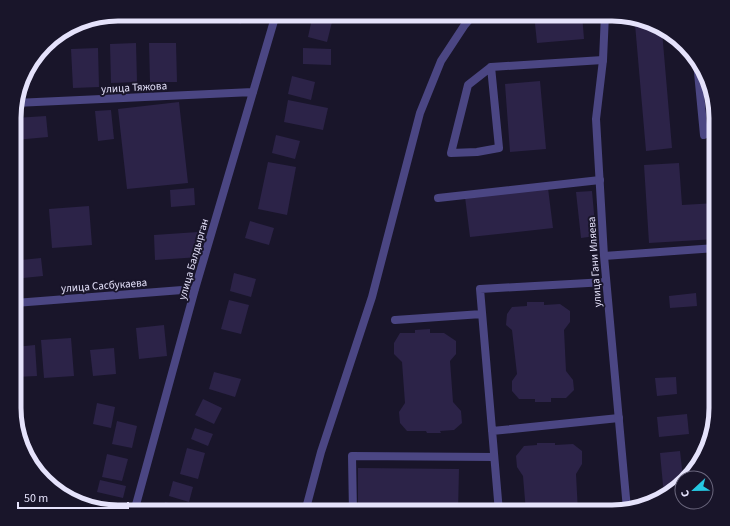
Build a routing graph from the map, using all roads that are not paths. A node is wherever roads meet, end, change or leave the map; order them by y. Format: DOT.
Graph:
graph roads {
  1 [pos="274,21"];
  2 [pos="468,21"];
  3 [pos="605,21"];
  4 [pos="603,60"];
  5 [pos="491,67"];
  6 [pos="698,73"];
  7 [pos="253,92"];
  8 [pos="22,103"];
  9 [pos="704,135"];
  10 [pos="600,180"];
  11 [pos="438,198"];
  12 [pos="709,248"];
  13 [pos="604,256"];
  14 [pos="606,282"];
  15 [pos="195,289"];
  16 [pos="21,303"];
  17 [pos="482,314"];
  18 [pos="394,320"];
  19 [pos="619,418"];
  20 [pos="492,431"];
  21 [pos="494,456"];
  22 [pos="627,504"];
  23 [pos="136,505"];
  24 [pos="307,505"];
  25 [pos="353,505"];
  26 [pos="498,505"];
  1 -- 7 [label="street, улица Балдырган"];
  2 -- 24 [label="street"];
  3 -- 4 [label="street, улица Гани Иляева"];
  4 -- 5 [label="street"];
  4 -- 10 [label="street, улица Гани Иляева"];
  5 -- 5 [label="street"];
  6 -- 9 [label="street"];
  7 -- 8 [label="street, улица Тяжова"];
  7 -- 15 [label="street, улица Балдырган"];
  10 -- 11 [label="street"];
  10 -- 13 [label="street, улица Гани Иляева"];
  12 -- 13 [label="street"];
  13 -- 14 [label="street, улица Гани Иляева"];
  14 -- 17 [label="street"];
  14 -- 19 [label="street, улица Гани Иляева"];
  15 -- 16 [label="street, улица Сасбукаева"];
  15 -- 23 [label="street, улица Балдырган"];
  17 -- 18 [label="street"];
  17 -- 20 [label="street"];
  19 -- 20 [label="street"];
  19 -- 22 [label="street, улица Гани Иляева"];
  20 -- 21 [label="street"];
  21 -- 25 [label="street"];
  21 -- 26 [label="street"];
}
